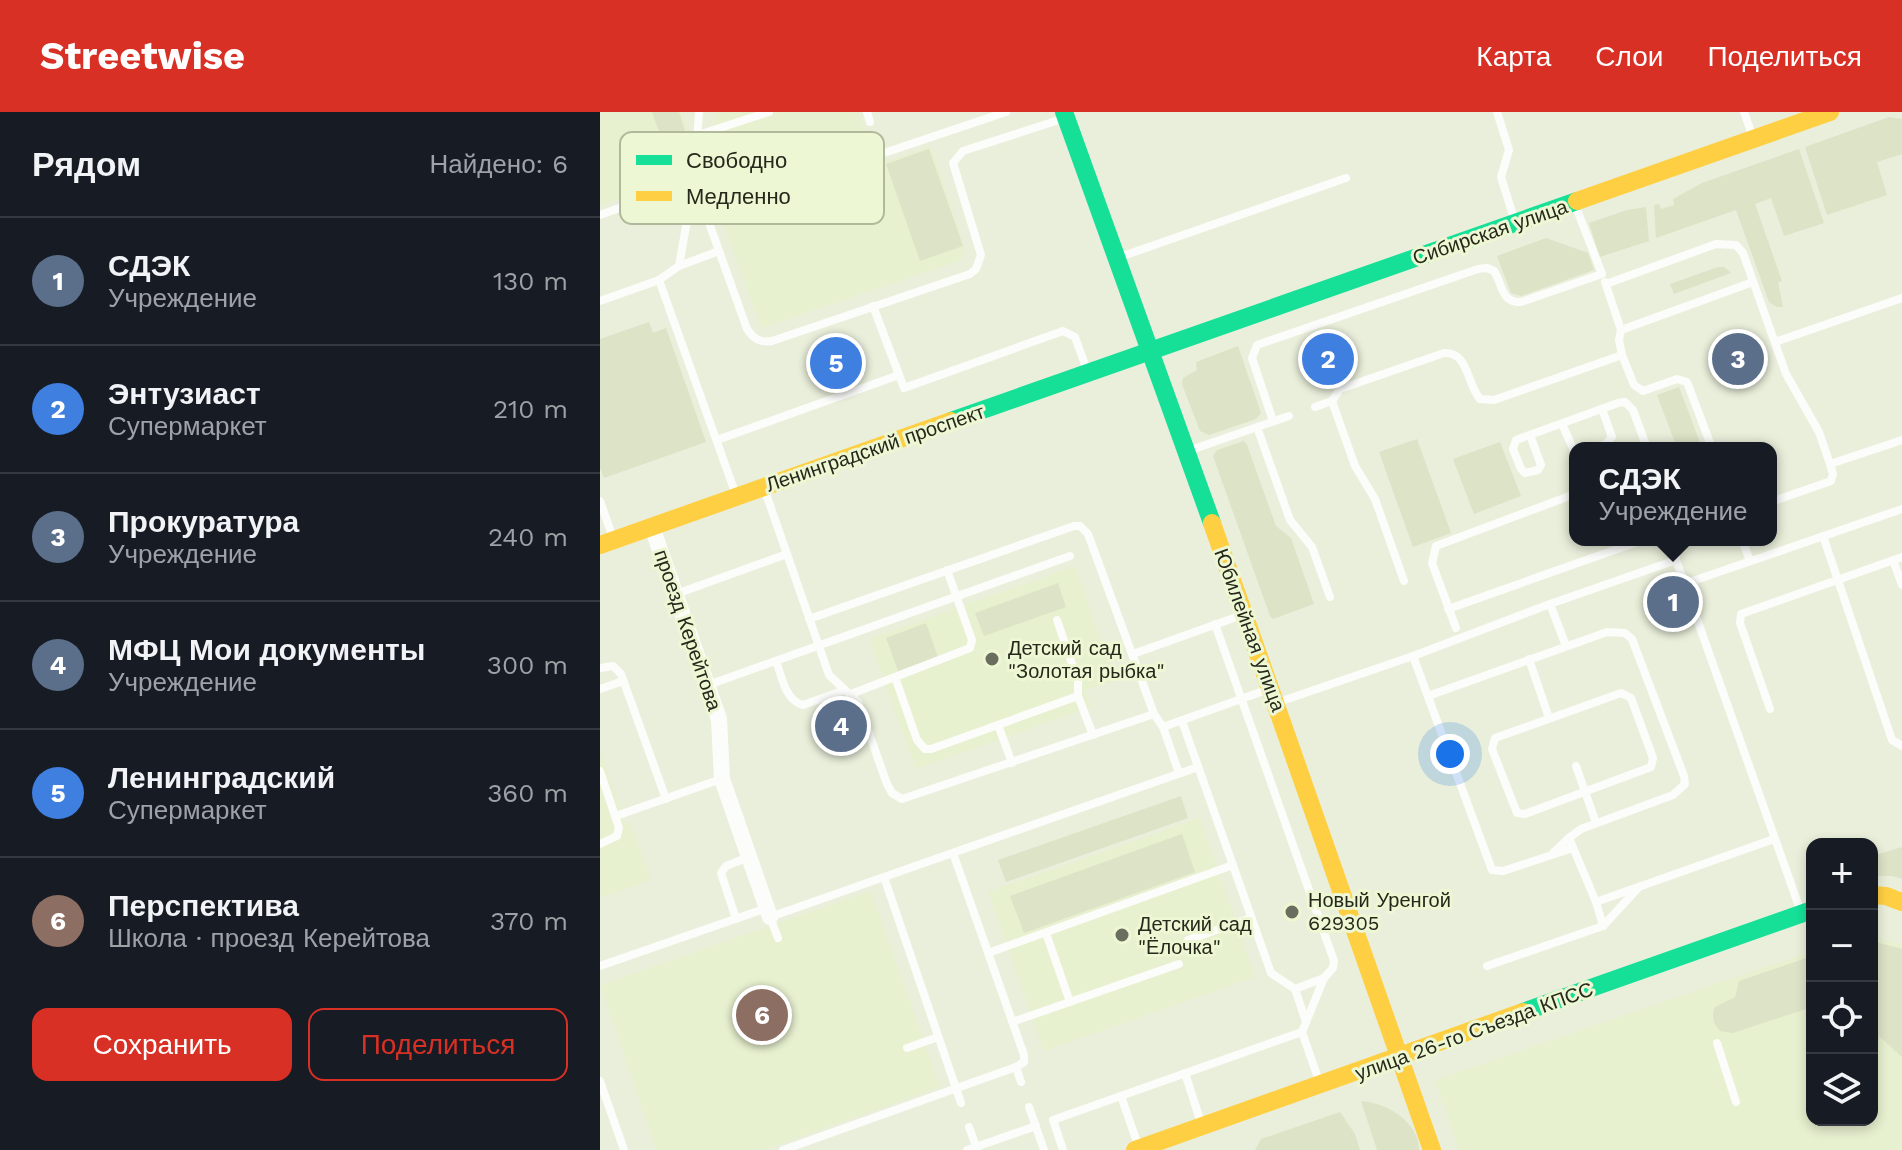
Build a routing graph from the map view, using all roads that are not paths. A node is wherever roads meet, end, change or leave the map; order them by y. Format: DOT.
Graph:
graph roads {
  1 [pos="699,112"];
  2 [pos="867,112"];
  3 [pos="1006,112"];
  4 [pos="1497,112"];
  5 [pos="1744,112"];
  6 [pos="1830,112"];
  7 [pos="765,113"];
  8 [pos="1065,115"];
  9 [pos="870,122"];
  10 [pos="698,132"];
  11 [pos="707,132"];
  12 [pos="1754,139"];
  13 [pos="887,152"];
  14 [pos="1346,178"];
  15 [pos="1574,202"];
  16 [pos="620,208"];
  17 [pos="600,215"];
  18 [pos="1516,223"];
  19 [pos="686,224"];
  20 [pos="709,224"];
  21 [pos="719,251"];
  22 [pos="1117,258"];
  23 [pos="679,266"];
  24 [pos="1602,274"];
  25 [pos="659,280"];
  26 [pos="1753,282"];
  27 [pos="1606,284"];
  28 [pos="1902,298"];
  29 [pos="600,301"];
  30 [pos="873,306"];
  31 [pos="1621,330"];
  32 [pos="1775,342"];
  33 [pos="1150,351"];
  34 [pos="1622,355"];
  35 [pos="1088,373"];
  36 [pos="899,375"];
  37 [pos="1332,401"];
  38 [pos="1315,407"];
  39 [pos="1602,409"];
  40 [pos="1289,416"];
  41 [pos="1273,421"];
  42 [pos="1562,424"];
  43 [pos="1257,427"];
  44 [pos="1530,435"];
  45 [pos="717,440"];
  46 [pos="1902,440"];
  47 [pos="1570,442"];
  48 [pos="1608,442"];
  49 [pos="1645,442"];
  50 [pos="1710,442"];
  51 [pos="1186,451"];
  52 [pos="1830,464"];
  53 [pos="764,487"];
  54 [pos="737,496"];
  55 [pos="1569,496"];
  56 [pos="1777,500"];
  57 [pos="600,501"];
  58 [pos="1902,509"];
  59 [pos="652,527"];
  60 [pos="1823,536"];
  61 [pos="607,542"];
  62 [pos="1626,546"];
  63 [pos="1676,546"];
  64 [pos="1744,546"];
  65 [pos="787,554"];
  66 [pos="1070,556"];
  67 [pos="1898,558"];
  68 [pos="1676,560"];
  69 [pos="1750,561"];
  70 [pos="947,570"];
  71 [pos="1838,579"];
  72 [pos="1404,581"];
  73 [pos="1684,584"];
  74 [pos="1902,585"];
  75 [pos="676,594"];
  76 [pos="956,597"];
  77 [pos="1330,597"];
  78 [pos="1550,604"];
  79 [pos="1448,609"];
  80 [pos="1245,614"];
  81 [pos="809,619"];
  82 [pos="1057,620"];
  83 [pos="1215,624"];
  84 [pos="1456,628"];
  85 [pos="818,646"];
  86 [pos="1566,646"];
  87 [pos="1133,654"];
  88 [pos="1413,656"];
  89 [pos="1529,659"];
  90 [pos="776,661"];
  91 [pos="600,668"];
  92 [pos="895,677"];
  93 [pos="623,681"];
  94 [pos="708,685"];
  95 [pos="600,689"];
  96 [pos="848,692"];
  97 [pos="1078,696"];
  98 [pos="1274,696"];
  99 [pos="1428,696"];
  100 [pos="1241,699"];
  101 [pos="1770,709"];
  102 [pos="1154,714"];
  103 [pos="1549,718"];
  104 [pos="1182,721"];
  105 [pos="998,725"];
  106 [pos="1163,727"];
  107 [pos="1093,735"];
  108 [pos="1902,746"];
  109 [pos="1012,763"];
  110 [pos="1576,766"];
  111 [pos="1198,767"];
  112 [pos="600,771"];
  113 [pos="1179,773"];
  114 [pos="722,779"];
  115 [pos="1585,792"];
  116 [pos="666,799"];
  117 [pos="616,816"];
  118 [pos="1596,823"];
  119 [pos="1569,838"];
  120 [pos="1774,839"];
  121 [pos="600,844"];
  122 [pos="1573,848"];
  123 [pos="953,853"];
  124 [pos="1550,856"];
  125 [pos="749,857"];
  126 [pos="1233,865"];
  127 [pos="884,877"];
  128 [pos="1639,886"];
  129 [pos="1878,895"];
  130 [pos="1596,902"];
  131 [pos="1902,902"];
  132 [pos="1807,910"];
  133 [pos="1806,911"];
  134 [pos="769,912"];
  135 [pos="1251,918"];
  136 [pos="736,919"];
  137 [pos="1603,926"];
  138 [pos="1046,933"];
  139 [pos="778,938"];
  140 [pos="1188,940"];
  141 [pos="988,953"];
  142 [pos="1179,964"];
  143 [pos="600,966"];
  144 [pos="1487,966"];
  145 [pos="1324,978"];
  146 [pos="1295,989"];
  147 [pos="1070,1002"];
  148 [pos="1305,1019"];
  149 [pos="1012,1022"];
  150 [pos="1302,1032"];
  151 [pos="938,1037"];
  152 [pos="1717,1043"];
  153 [pos="907,1048"];
  154 [pos="1400,1057"];
  155 [pos="1016,1067"];
  156 [pos="1185,1073"];
  157 [pos="600,1081"];
  158 [pos="1021,1082"];
  159 [pos="1320,1085"];
  160 [pos="956,1089"];
  161 [pos="1121,1096"];
  162 [pos="1736,1102"];
  163 [pos="961,1103"];
  164 [pos="1029,1107"];
  165 [pos="1036,1126"];
  166 [pos="969,1127"];
  167 [pos="1202,1127"];
  168 [pos="1168,1144"];
  169 [pos="973,1149"];
  170 [pos="1137,1149"];
  171 [pos="624,1150"];
  172 [pos="783,1150"];
  173 [pos="1044,1150"];
  174 [pos="1063,1150"];
  175 [pos="1432,1150"];
  1 -- 10 [label="lane"];
  2 -- 9 [label="lane"];
  3 -- 13 [label="lane"];
  4 -- 18 [label="lane"];
  5 -- 12 [label="lane"];
  6 -- 12 [label="main road, Сибирская улица"];
  7 -- 11 [label="lane"];
  8 -- 22 [label="main road, Юбилейная улица"];
  8 -- 30 [label="lane"];
  12 -- 15 [label="main road, Сибирская улица"];
  14 -- 22 [label="lane"];
  15 -- 18 [label="main road, Сибирская улица"];
  15 -- 24 [label="lane"];
  16 -- 17 [label="lane"];
  18 -- 33 [label="main road, Сибирская улица"];
  19 -- 23 [label="lane"];
  20 -- 21 [label="lane"];
  21 -- 23 [label="lane"];
  21 -- 30 [label="lane"];
  22 -- 33 [label="main road, Юбилейная улица"];
  23 -- 25 [label="lane"];
  24 -- 27 [label="lane"];
  24 -- 41 [label="lane"];
  25 -- 29 [label="lane"];
  25 -- 45 [label="lane"];
  26 -- 27 [label="lane"];
  26 -- 31 [label="lane"];
  26 -- 32 [label="lane"];
  27 -- 31 [label="lane"];
  28 -- 32 [label="lane"];
  30 -- 36 [label="lane"];
  31 -- 34 [label="lane"];
  32 -- 52 [label="lane"];
  33 -- 35 [label="main road, Ленинградский проспект"];
  33 -- 51 [label="main road, Юбилейная улица"];
  34 -- 37 [label="lane"];
  34 -- 50 [label="lane"];
  35 -- 36 [label="lane"];
  35 -- 53 [label="main road, Ленинградский проспект"];
  36 -- 45 [label="lane"];
  37 -- 38 [label="lane"];
  37 -- 72 [label="lane"];
  39 -- 42 [label="lane"];
  39 -- 48 [label="lane"];
  39 -- 49 [label="lane"];
  40 -- 41 [label="lane"];
  41 -- 43 [label="lane"];
  42 -- 44 [label="lane"];
  42 -- 47 [label="lane"];
  43 -- 51 [label="lane"];
  43 -- 77 [label="lane"];
  44 -- 44 [label="lane"];
  45 -- 54 [label="lane"];
  46 -- 52 [label="lane"];
  51 -- 80 [label="main road, Юбилейная улица"];
  52 -- 56 [label="lane"];
  53 -- 54 [label="main road, Ленинградский проспект"];
  53 -- 65 [label="lane"];
  54 -- 59 [label="main road, Ленинградский проспект"];
  55 -- 79 [label="lane"];
  57 -- 61 [label="lane"];
  58 -- 60 [label="lane"];
  59 -- 61 [label="main road, Ленинградский проспект"];
  59 -- 75 [label="street, проезд Керейтова"];
  60 -- 69 [label="lane"];
  60 -- 71 [label="lane"];
  62 -- 79 [label="lane"];
  63 -- 68 [label="lane"];
  64 -- 69 [label="lane"];
  65 -- 75 [label="lane"];
  65 -- 81 [label="lane"];
  66 -- 76 [label="lane"];
  67 -- 71 [label="lane"];
  67 -- 74 [label="lane"];
  68 -- 73 [label="lane"];
  68 -- 78 [label="lane"];
  69 -- 73 [label="lane"];
  70 -- 76 [label="lane"];
  70 -- 81 [label="lane"];
  70 -- 87 [label="lane"];
  71 -- 101 [label="lane"];
  71 -- 108 [label="lane"];
  73 -- 120 [label="lane"];
  75 -- 94 [label="street, проезд Керейтова"];
  76 -- 85 [label="lane"];
  76 -- 92 [label="lane"];
  78 -- 86 [label="lane"];
  78 -- 88 [label="lane"];
  79 -- 84 [label="lane"];
  80 -- 83 [label="lane"];
  80 -- 98 [label="main road, Юбилейная улица"];
  81 -- 85 [label="lane"];
  82 -- 97 [label="lane"];
  83 -- 87 [label="lane"];
  83 -- 100 [label="lane"];
  85 -- 90 [label="lane"];
  85 -- 96 [label="lane"];
  86 -- 89 [label="lane"];
  86 -- 118 [label="lane"];
  87 -- 102 [label="lane"];
  88 -- 98 [label="lane"];
  88 -- 99 [label="lane"];
  89 -- 99 [label="lane"];
  89 -- 103 [label="lane"];
  90 -- 94 [label="lane"];
  90 -- 96 [label="lane"];
  91 -- 93 [label="lane"];
  92 -- 96 [label="lane"];
  92 -- 105 [label="lane"];
  93 -- 95 [label="lane"];
  93 -- 116 [label="lane"];
  94 -- 114 [label="street, проезд Керейтова"];
  96 -- 109 [label="lane"];
  97 -- 105 [label="lane"];
  97 -- 107 [label="lane"];
  98 -- 100 [label="lane"];
  98 -- 154 [label="main road, Юбилейная улица"];
  99 -- 124 [label="lane"];
  100 -- 104 [label="lane"];
  100 -- 145 [label="lane"];
  102 -- 106 [label="lane"];
  102 -- 107 [label="lane"];
  103 -- 115 [label="lane"];
  103 -- 115 [label="lane"];
  104 -- 106 [label="lane"];
  104 -- 111 [label="lane"];
  105 -- 109 [label="lane"];
  106 -- 113 [label="lane"];
  107 -- 109 [label="lane"];
  110 -- 115 [label="lane"];
  111 -- 113 [label="lane"];
  111 -- 126 [label="lane"];
  112 -- 117 [label="lane"];
  113 -- 123 [label="lane"];
  114 -- 116 [label="lane"];
  114 -- 125 [label="street, проезд Керейтова"];
  115 -- 118 [label="lane"];
  116 -- 117 [label="lane"];
  117 -- 121 [label="lane"];
  118 -- 119 [label="lane"];
  119 -- 122 [label="lane"];
  119 -- 124 [label="lane"];
  120 -- 128 [label="lane"];
  120 -- 132 [label="lane"];
  122 -- 124 [label="lane"];
  122 -- 130 [label="lane"];
  123 -- 127 [label="lane"];
  123 -- 141 [label="lane"];
  125 -- 134 [label="street, проезд Керейтова"];
  125 -- 136 [label="lane"];
  126 -- 135 [label="lane"];
  126 -- 138 [label="lane"];
  127 -- 134 [label="lane"];
  127 -- 151 [label="lane"];
  128 -- 130 [label="lane"];
  128 -- 137 [label="lane"];
  129 -- 131 [label="main road"];
  130 -- 137 [label="lane"];
  133 -- 154 [label="main road, улица 26-го Съезда КПСС"];
  134 -- 136 [label="lane"];
  134 -- 139 [label="lane"];
  135 -- 140 [label="lane"];
  135 -- 146 [label="lane"];
  136 -- 143 [label="lane"];
  137 -- 144 [label="lane"];
  138 -- 141 [label="lane"];
  138 -- 147 [label="lane"];
  141 -- 149 [label="lane"];
  142 -- 147 [label="lane"];
  145 -- 146 [label="lane"];
  145 -- 148 [label="lane"];
  146 -- 148 [label="lane"];
  147 -- 149 [label="lane"];
  148 -- 150 [label="lane"];
  149 -- 155 [label="lane"];
  150 -- 156 [label="lane"];
  150 -- 159 [label="lane"];
  151 -- 153 [label="lane"];
  151 -- 160 [label="lane"];
  152 -- 162 [label="lane"];
  154 -- 159 [label="main road, улица 26-го Съезда КПСС"];
  154 -- 175 [label="main road, Юбилейная улица"];
  155 -- 158 [label="lane"];
  155 -- 160 [label="lane"];
  156 -- 161 [label="lane"];
  156 -- 167 [label="lane"];
  157 -- 171 [label="lane"];
  159 -- 167 [label="main road, улица 26-го Съезда КПСС"];
  160 -- 163 [label="lane"];
  160 -- 172 [label="lane"];
  161 -- 170 [label="lane"];
  161 -- 174 [label="lane"];
  164 -- 165 [label="lane"];
  165 -- 169 [label="lane"];
  165 -- 173 [label="lane"];
  166 -- 169 [label="lane"];
  167 -- 168 [label="main road, улица 26-го Съезда КПСС"];
  168 -- 170 [label="main road, улица 26-го Съезда КПСС"];
}
